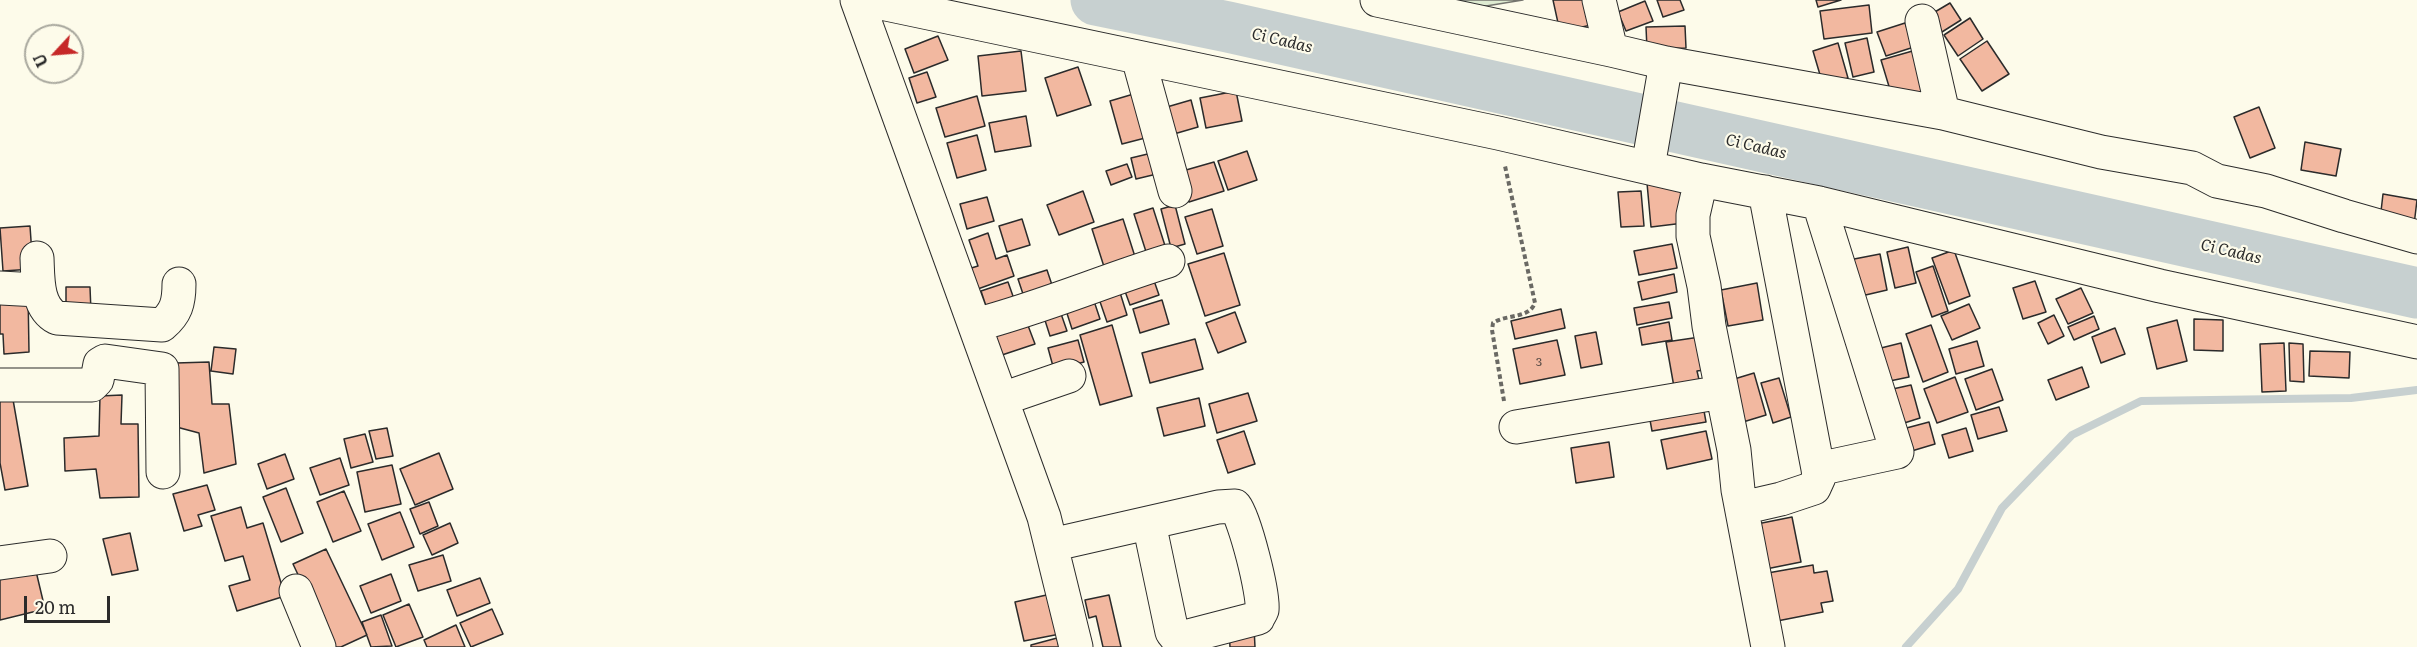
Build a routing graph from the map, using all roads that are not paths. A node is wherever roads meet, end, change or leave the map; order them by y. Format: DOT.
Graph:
graph roads {
  1 [pos="857,0"];
  2 [pos="867,0"];
  3 [pos="1377,0"];
  4 [pos="1599,0"];
  5 [pos="1922,21"];
  6 [pos="1611,50"];
  7 [pos="1137,57"];
  8 [pos="1665,70"];
  9 [pos="1943,113"];
  10 [pos="1650,160"];
  11 [pos="1701,180"];
  12 [pos="1175,191"];
  13 [pos="1766,192"];
  14 [pos="1819,203"];
  15 [pos="2417,237"];
  16 [pos="37,258"];
  17 [pos="1168,261"];
  18 [pos="179,284"];
  19 [pos="0,288"];
  20 [pos="38,290"];
  21 [pos="162,325"];
  22 [pos="975,325"];
  23 [pos="2417,342"];
  24 [pos="162,369"];
  25 [pos="1070,376"];
  26 [pos="0,385"];
  27 [pos="1722,392"];
  28 [pos="1002,399"];
  29 [pos="1516,427"];
  30 [pos="1818,469"];
  31 [pos="163,472"];
  32 [pos="1742,508"];
  33 [pos="1149,523"];
  34 [pos="1051,545"];
  35 [pos="50,556"];
  36 [pos="0,563"];
  37 [pos="296,591"];
  38 [pos="319,647"];
  39 [pos="1076,647"];
  40 [pos="1768,647"];
  1 -- 22 [label="street"];
  2 -- 7 [label="street"];
  3 -- 6 [label="street"];
  4 -- 6 [label="street"];
  5 -- 9 [label="street"];
  6 -- 8 [label="street"];
  7 -- 10 [label="street"];
  7 -- 12 [label="street"];
  8 -- 9 [label="street"];
  8 -- 10 [label="street"];
  9 -- 15 [label="street"];
  10 -- 11 [label="street"];
  11 -- 13 [label="street"];
  11 -- 27 [label="street"];
  13 -- 14 [label="street"];
  13 -- 30 [label="street"];
  14 -- 23 [label="street"];
  14 -- 30 [label="street"];
  16 -- 20 [label="street"];
  17 -- 22 [label="street"];
  18 -- 21 [label="street"];
  19 -- 20 [label="street"];
  20 -- 21 [label="street"];
  21 -- 24 [label="street"];
  22 -- 28 [label="street"];
  24 -- 26 [label="street"];
  24 -- 31 [label="street"];
  25 -- 28 [label="street"];
  27 -- 29 [label="street"];
  27 -- 32 [label="street"];
  28 -- 34 [label="street"];
  30 -- 32 [label="street"];
  32 -- 40 [label="street"];
  33 -- 34 [label="street"];
  34 -- 39 [label="street"];
  35 -- 36 [label="street"];
  37 -- 38 [label="street"];
}
